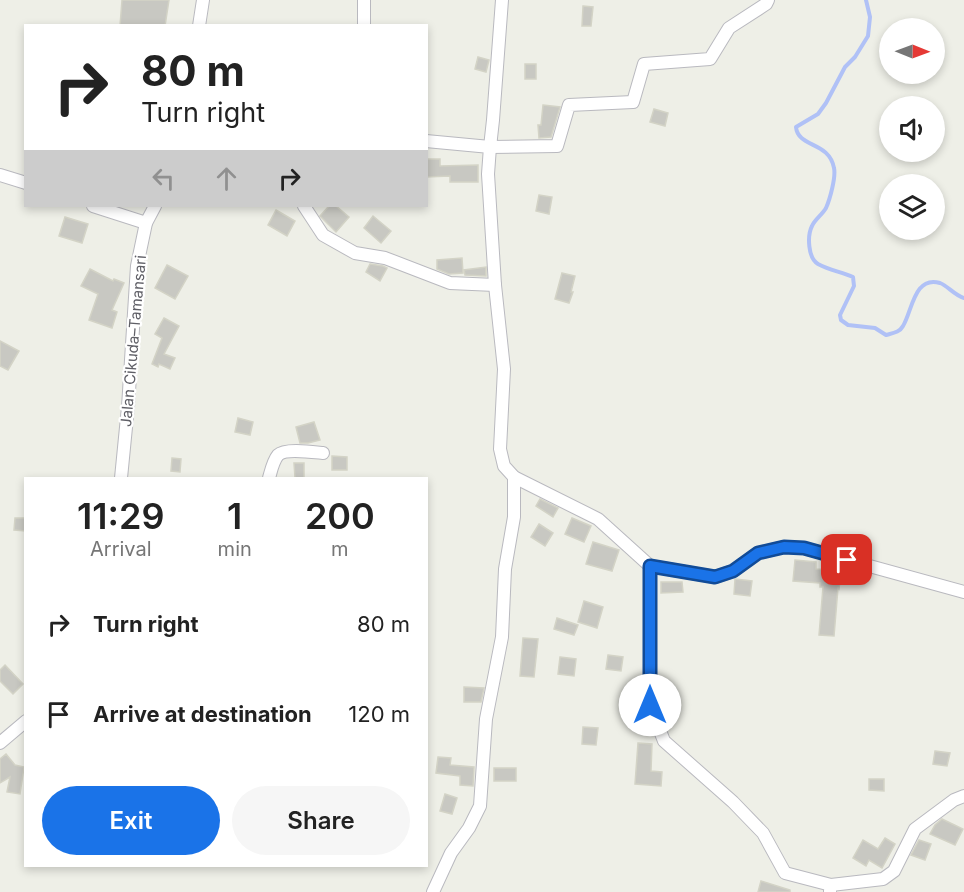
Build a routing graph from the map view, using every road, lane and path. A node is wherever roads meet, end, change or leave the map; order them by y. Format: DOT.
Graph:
graph roads {
  1 [pos="203,0"];
  2 [pos="364,0"];
  3 [pos="502,0"];
  4 [pos="768,0"];
  5 [pos="199,24"];
  6 [pos="364,24"];
  7 [pos="428,141"];
  8 [pos="490,147"];
  9 [pos="0,175"];
  10 [pos="24,182"];
  11 [pos="96,207"];
  12 [pos="154,207"];
  13 [pos="305,207"];
  14 [pos="146,223"];
  15 [pos="495,285"];
  16 [pos="323,453"];
  17 [pos="121,477"];
  18 [pos="269,477"];
  19 [pos="514,477"];
  20 [pos="650,566"];
  21 [pos="964,592"];
  22 [pos="24,723"];
  23 [pos="0,743"];
  24 [pos="964,796"];
  25 [pos="830,889"];
  26 [pos="433,892"];
  1 -- 5 [label="street"];
  2 -- 6 [label="street"];
  3 -- 8 [label="street"];
  4 -- 8 [label="street"];
  7 -- 8 [label="street"];
  8 -- 15 [label="street"];
  9 -- 10 [label="street"];
  11 -- 14 [label="street"];
  12 -- 14 [label="street, Jalan Cikuda–Tamansari"];
  13 -- 15 [label="street"];
  14 -- 17 [label="street, Jalan Cikuda–Tamansari"];
  15 -- 19 [label="street"];
  16 -- 18 [label="street"];
  19 -- 20 [label="street"];
  19 -- 26 [label="street"];
  20 -- 21 [label="street"];
  20 -- 25 [label="street"];
  22 -- 23 [label="street"];
  24 -- 25 [label="street"];
}
